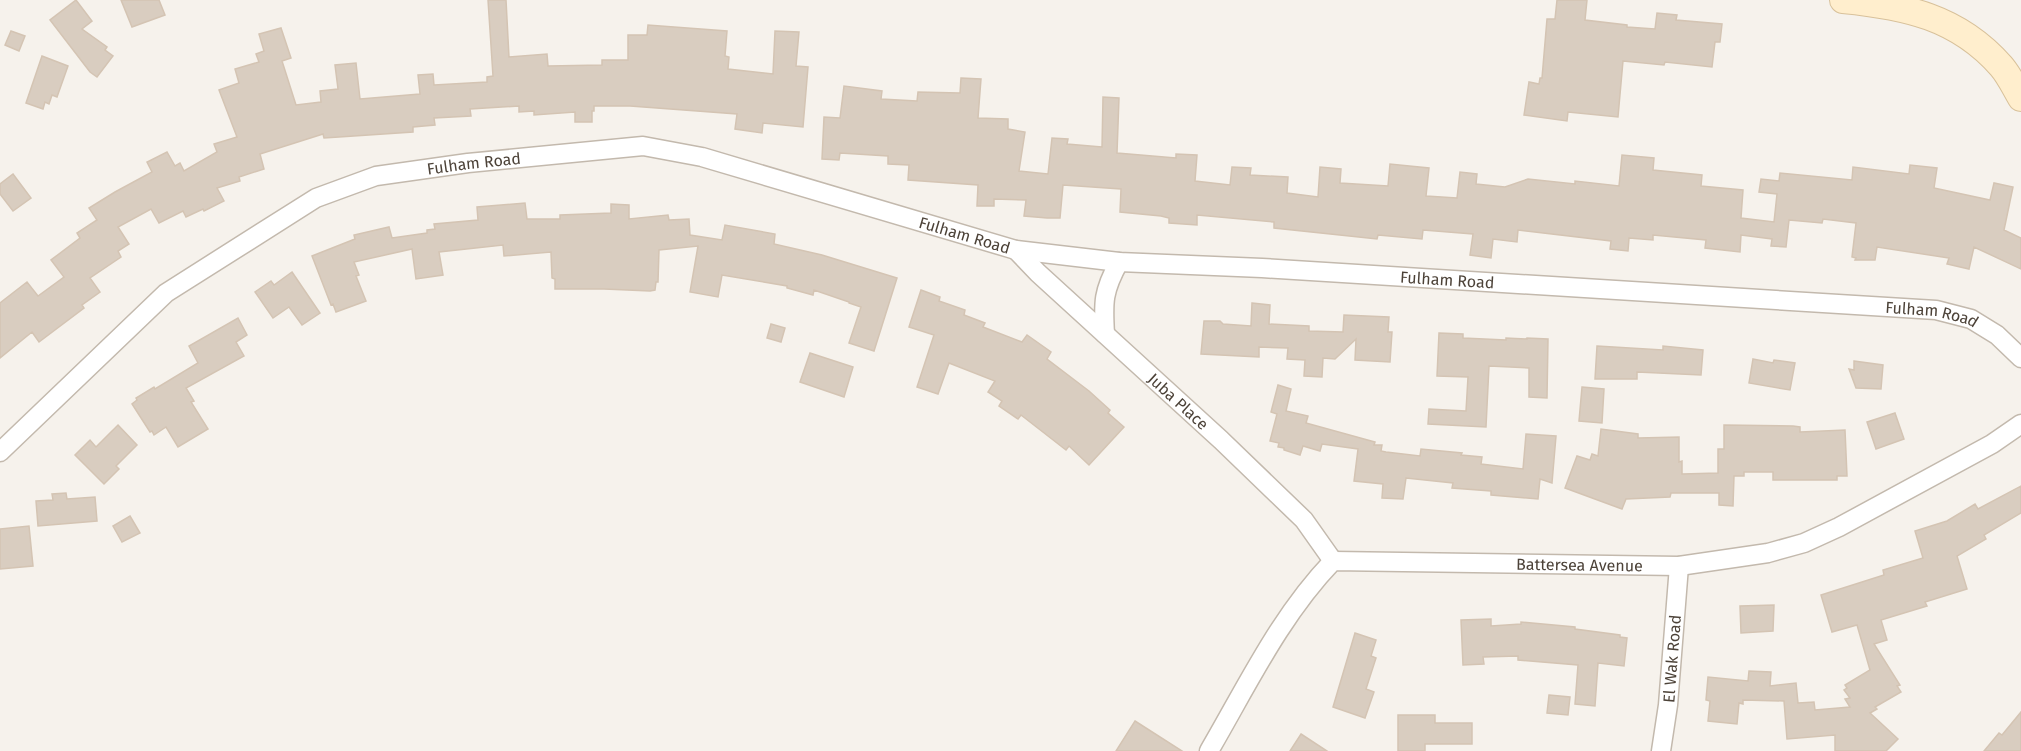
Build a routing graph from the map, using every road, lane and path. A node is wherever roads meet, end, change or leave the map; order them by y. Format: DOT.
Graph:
graph roads {
  1 [pos="1843,0"];
  2 [pos="2021,98"];
  3 [pos="1016,250"];
  4 [pos="1119,262"];
  5 [pos="1105,334"];
  6 [pos="2021,358"];
  7 [pos="2021,424"];
  8 [pos="0,452"];
  9 [pos="1333,561"];
  10 [pos="1679,566"];
  11 [pos="1209,751"];
  12 [pos="1661,751"];
  1 -- 2 [label="main road"];
  3 -- 4 [label="street, Fulham Road"];
  3 -- 5 [label="street, Juba Place"];
  3 -- 8 [label="street, Fulham Road"];
  4 -- 5 [label="street"];
  4 -- 6 [label="street, Fulham Road"];
  5 -- 9 [label="street, Juba Place"];
  7 -- 10 [label="street, Battersea Avenue"];
  9 -- 10 [label="street, Battersea Avenue"];
  9 -- 11 [label="street"];
  10 -- 12 [label="street, El Wak Road"];
}
